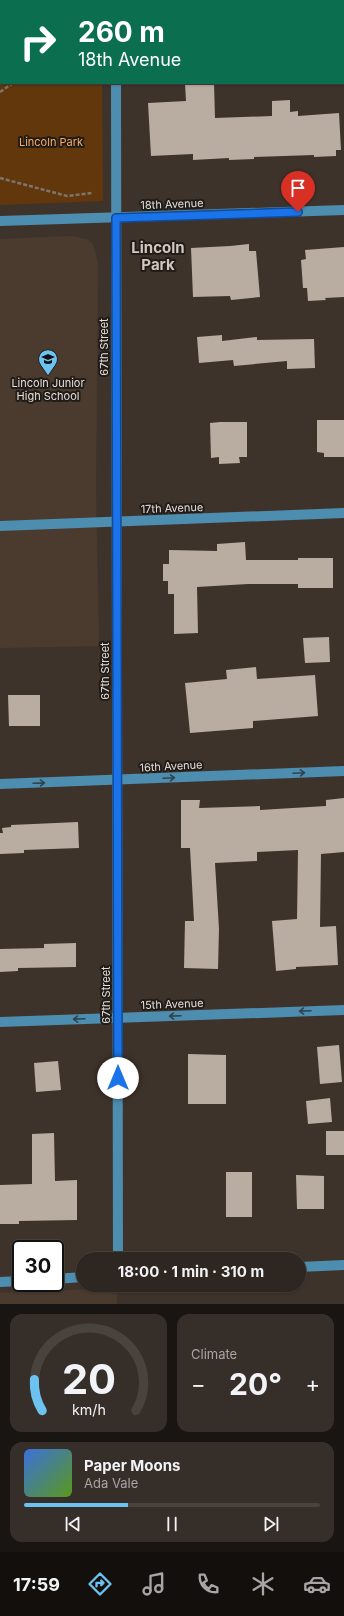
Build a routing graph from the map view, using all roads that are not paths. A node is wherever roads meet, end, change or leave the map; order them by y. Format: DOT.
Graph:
graph roads {
  1 [pos="116,84"];
  2 [pos="344,210"];
  3 [pos="116,218"];
  4 [pos="0,221"];
  5 [pos="344,513"];
  6 [pos="117,522"];
  7 [pos="0,526"];
  8 [pos="344,771"];
  9 [pos="118,781"];
  10 [pos="0,784"];
  11 [pos="344,1010"];
  12 [pos="118,1018"];
  13 [pos="0,1022"];
  14 [pos="118,1252"];
  15 [pos="344,1265"];
  16 [pos="306,1267"];
  17 [pos="64,1278"];
  18 [pos="76,1278"];
  19 [pos="12,1281"];
  20 [pos="0,1282"];
  1 -- 3 [label="street, 67th Street"];
  2 -- 3 [label="street, 18th Avenue"];
  3 -- 4 [label="street, 18th Avenue"];
  3 -- 6 [label="street, 67th Street"];
  5 -- 6 [label="street, 17th Avenue"];
  6 -- 7 [label="street, 17th Avenue"];
  6 -- 9 [label="street, 67th Street"];
  9 -- 8 [label="street, 16th Avenue, one-way"];
  10 -- 9 [label="street, 16th Avenue, one-way"];
  9 -- 12 [label="street, 67th Street"];
  11 -- 12 [label="street, 15th Avenue, one-way"];
  12 -- 13 [label="street, 15th Avenue, one-way"];
  12 -- 14 [label="street, 67th Street"];
  15 -- 16 [label="street"];
  17 -- 18 [label="street"];
  19 -- 20 [label="street"];
}
